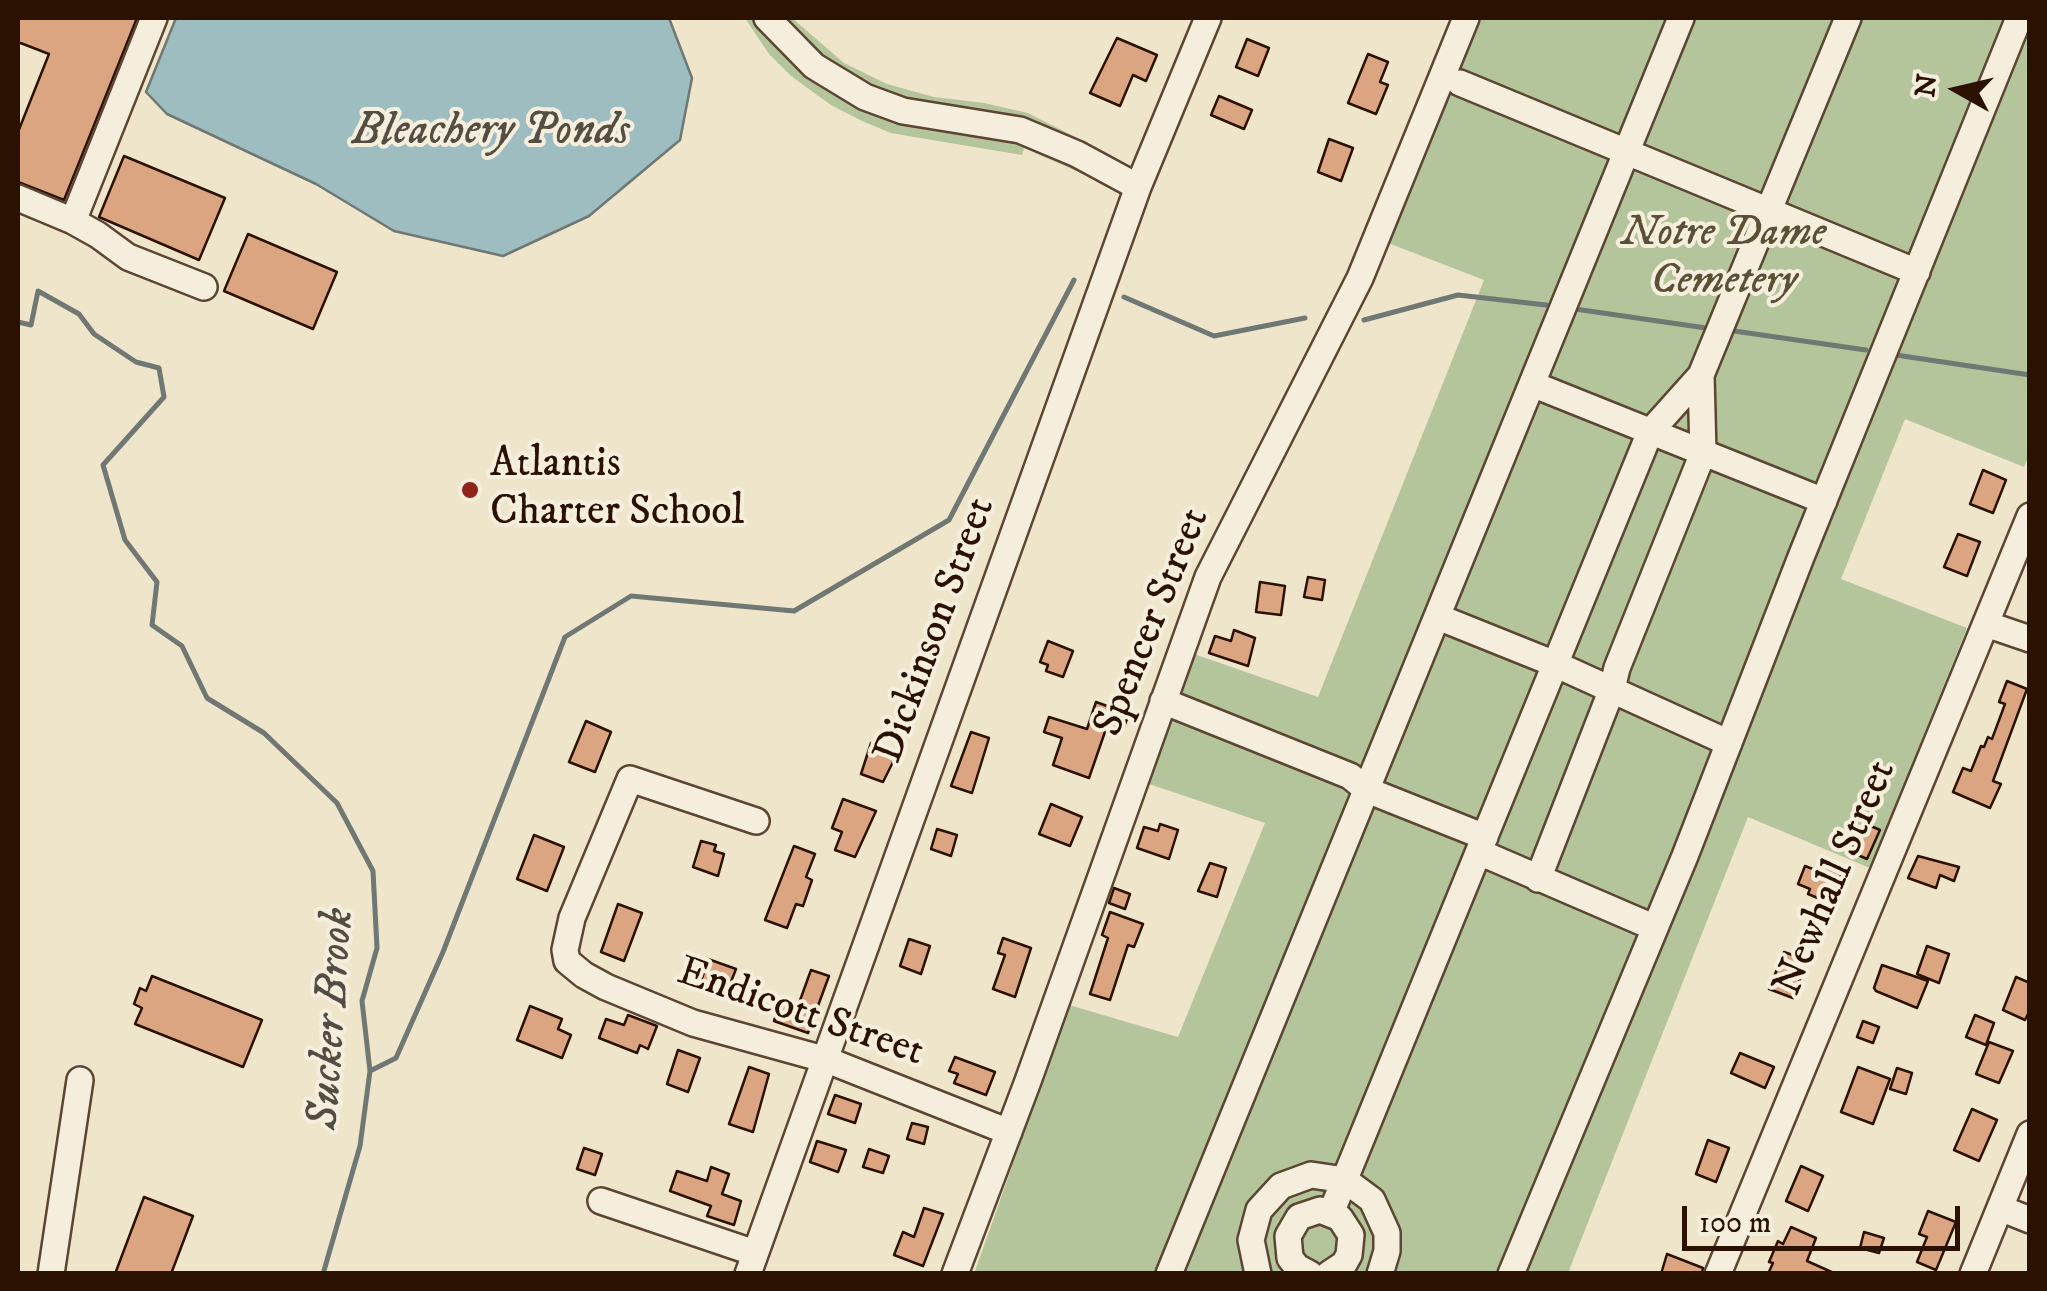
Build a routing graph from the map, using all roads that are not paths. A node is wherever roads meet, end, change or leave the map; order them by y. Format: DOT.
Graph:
graph roads {
  1 [pos="154,18"];
  2 [pos="767,18"];
  3 [pos="1208,18"];
  4 [pos="1466,18"];
  5 [pos="1681,18"];
  6 [pos="1848,18"];
  7 [pos="2019,18"];
  8 [pos="1460,83"];
  9 [pos="1627,152"];
  10 [pos="1138,187"];
  11 [pos="18,198"];
  12 [pos="1770,211"];
  13 [pos="72,222"];
  14 [pos="1917,272"];
  15 [pos="204,287"];
  16 [pos="1702,375"];
  17 [pos="1532,384"];
  18 [pos="1650,432"];
  19 [pos="1703,453"];
  20 [pos="1824,502"];
  21 [pos="2030,516"];
  22 [pos="1438,617"];
  23 [pos="1986,624"];
  24 [pos="2030,639"];
  25 [pos="1555,664"];
  26 [pos="1612,689"];
  27 [pos="1163,701"];
  28 [pos="1729,743"];
  29 [pos="1368,790"];
  30 [pos="756,821"];
  31 [pos="1482,845"];
  32 [pos="1538,878"];
  33 [pos="1653,928"];
  34 [pos="827,1060"];
  35 [pos="80,1080"];
  36 [pos="1009,1132"];
  37 [pos="2030,1134"];
  38 [pos="1345,1180"];
  39 [pos="601,1201"];
  40 [pos="2000,1208"];
  41 [pos="1332,1213"];
  42 [pos="2030,1220"];
  43 [pos="752,1263"];
  44 [pos="1385,1272"];
  45 [pos="1308,1273"];
  46 [pos="51,1274"];
  47 [pos="955,1274"];
  48 [pos="1169,1274"];
  49 [pos="1258,1274"];
  50 [pos="1329,1274"];
  51 [pos="1512,1274"];
  52 [pos="1718,1274"];
  53 [pos="1973,1274"];
  1 -- 13 [label="street"];
  2 -- 10 [label="street"];
  3 -- 10 [label="street, Dickinson Street"];
  4 -- 27 [label="street, Spencer Street"];
  5 -- 9 [label="street"];
  6 -- 12 [label="street"];
  7 -- 14 [label="street"];
  8 -- 9 [label="street"];
  9 -- 12 [label="street"];
  9 -- 17 [label="street"];
  10 -- 34 [label="street, Dickinson Street"];
  11 -- 13 [label="street"];
  12 -- 14 [label="street"];
  12 -- 16 [label="street"];
  13 -- 15 [label="street"];
  14 -- 20 [label="street"];
  16 -- 18 [label="street"];
  16 -- 19 [label="street"];
  17 -- 18 [label="street"];
  17 -- 22 [label="street"];
  18 -- 19 [label="street"];
  18 -- 25 [label="street"];
  19 -- 20 [label="street"];
  19 -- 26 [label="street"];
  20 -- 28 [label="street"];
  21 -- 23 [label="street, Newhall Street"];
  22 -- 25 [label="street"];
  22 -- 29 [label="street"];
  23 -- 24 [label="street"];
  23 -- 52 [label="street, Newhall Street"];
  25 -- 26 [label="street"];
  25 -- 31 [label="street"];
  26 -- 28 [label="street"];
  26 -- 32 [label="street"];
  27 -- 29 [label="street"];
  27 -- 36 [label="street, Spencer Street"];
  28 -- 33 [label="street"];
  29 -- 31 [label="street"];
  29 -- 48 [label="street"];
  30 -- 34 [label="street, Endicott Street"];
  31 -- 32 [label="street"];
  31 -- 38 [label="street"];
  32 -- 33 [label="street"];
  33 -- 51 [label="street"];
  34 -- 36 [label="street, Endicott Street"];
  34 -- 43 [label="street, Dickinson Street"];
  35 -- 46 [label="street"];
  36 -- 47 [label="street, Spencer Street"];
  37 -- 40 [label="street"];
  38 -- 41 [label="street"];
  38 -- 44 [label="street"];
  38 -- 49 [label="street"];
  39 -- 43 [label="street"];
  40 -- 42 [label="street"];
  40 -- 53 [label="street"];
  41 -- 45 [label="street"];
  41 -- 50 [label="street"];
}
